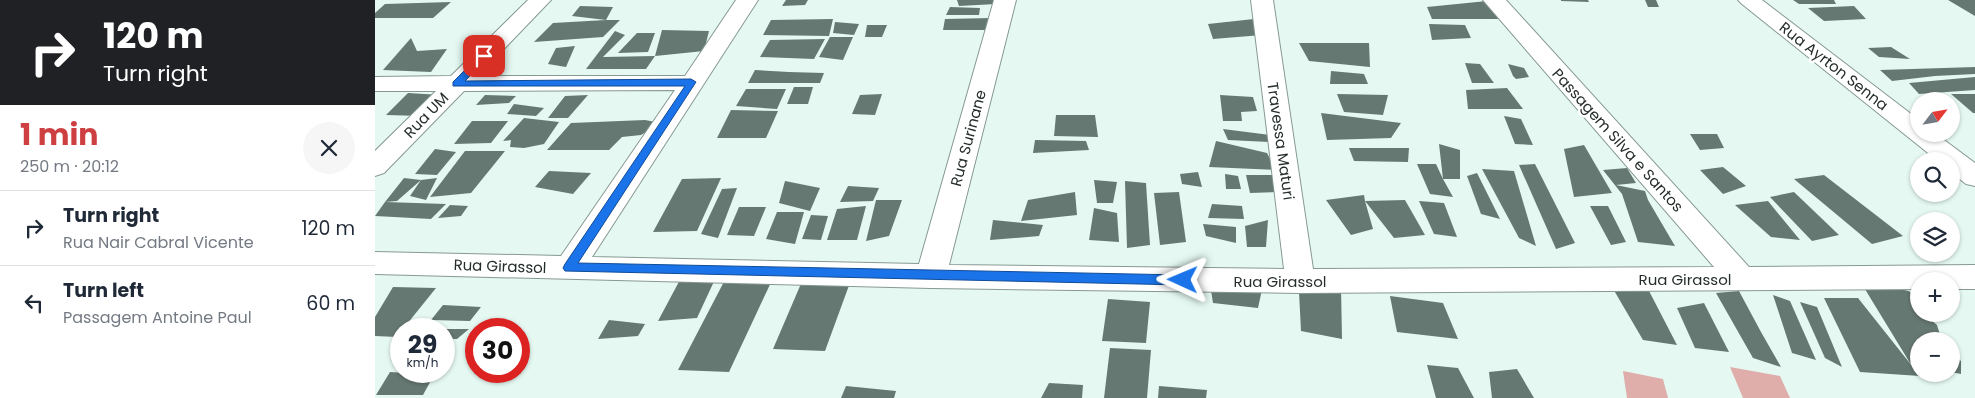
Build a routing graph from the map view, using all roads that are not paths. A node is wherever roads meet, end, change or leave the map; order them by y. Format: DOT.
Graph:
graph roads {
  1 [pos="540,0"];
  2 [pos="747,0"];
  3 [pos="1005,0"];
  4 [pos="1262,0"];
  5 [pos="1494,0"];
  6 [pos="1749,0"];
  7 [pos="691,82"];
  8 [pos="375,84"];
  9 [pos="456,84"];
  10 [pos="1910,126"];
  11 [pos="1930,142"];
  12 [pos="375,167"];
  13 [pos="1975,177"];
  14 [pos="375,263"];
  15 [pos="569,268"];
  16 [pos="931,276"];
  17 [pos="1975,277"];
  18 [pos="1742,279"];
  19 [pos="1300,282"];
  1 -- 9 [label="street, Rua UM"];
  2 -- 7 [label="street"];
  3 -- 16 [label="street, Rua Surinane"];
  4 -- 19 [label="street, Travessa Maturi"];
  5 -- 18 [label="street, Passagem Silva e Santos"];
  6 -- 10 [label="street, Rua Ayrton Senna"];
  7 -- 9 [label="street"];
  7 -- 15 [label="street"];
  8 -- 9 [label="street"];
  9 -- 12 [label="street, Rua UM"];
  11 -- 13 [label="street, Rua Ayrton Senna"];
  14 -- 15 [label="street, Rua Girassol"];
  15 -- 16 [label="street, Rua Girassol"];
  16 -- 19 [label="street, Rua Girassol"];
  17 -- 18 [label="street, Rua Girassol"];
  18 -- 19 [label="street, Rua Girassol"];
}
